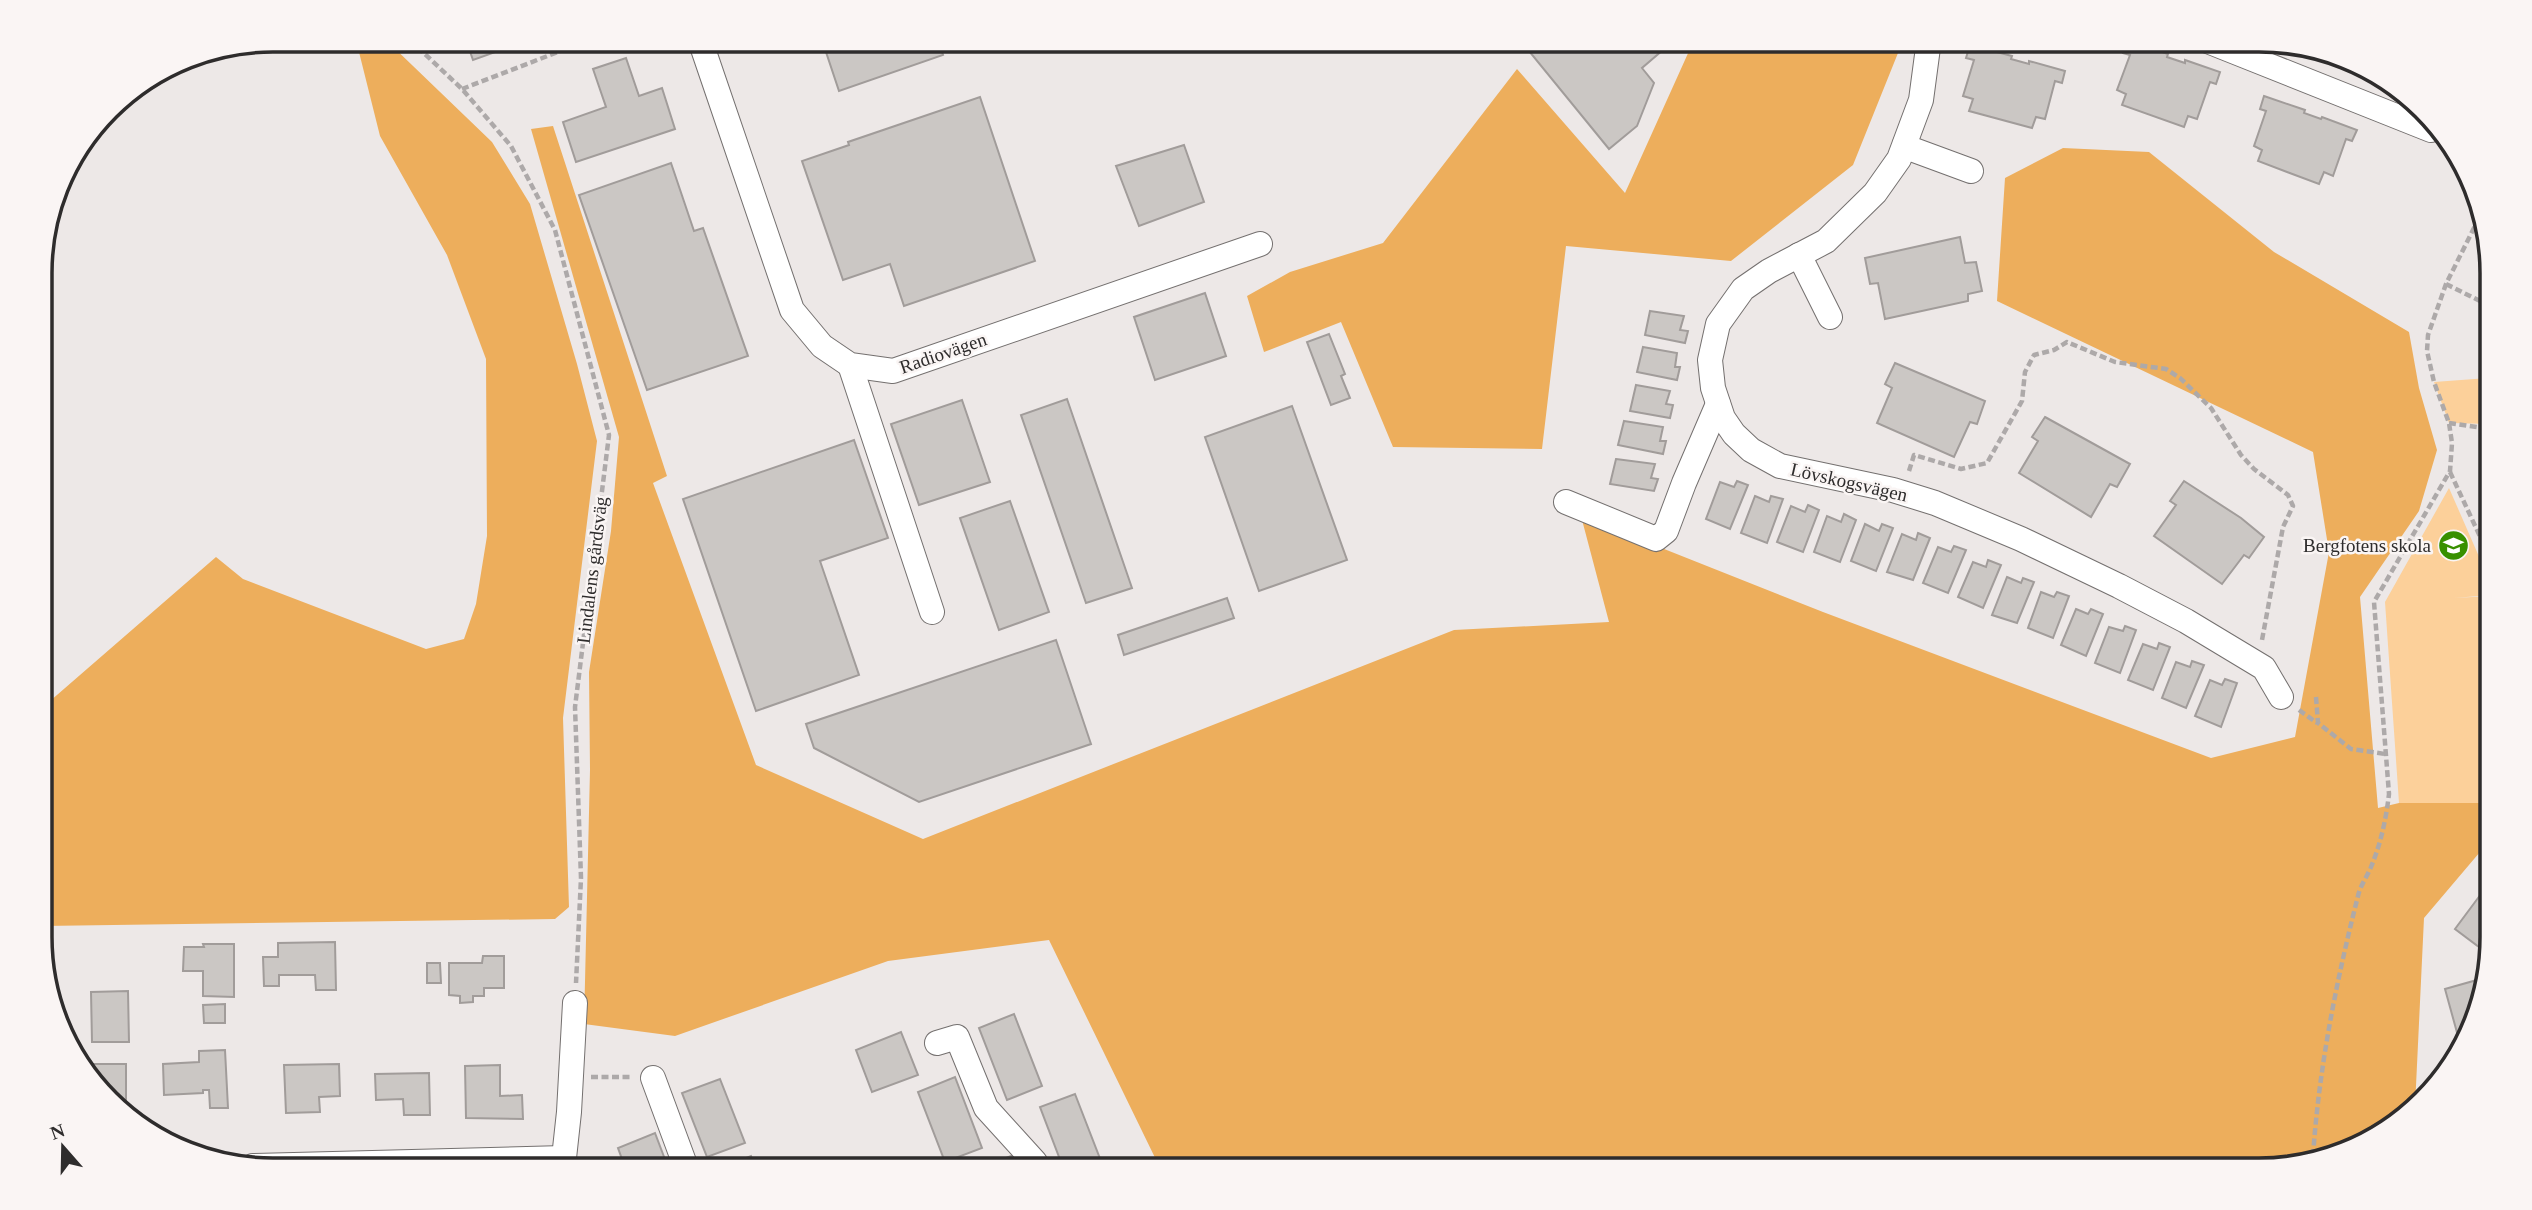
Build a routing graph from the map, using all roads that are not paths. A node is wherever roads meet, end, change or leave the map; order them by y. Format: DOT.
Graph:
graph roads {
  1 [pos="1928,52"];
  2 [pos="2234,52"];
  3 [pos="704,53"];
  4 [pos="2424,127"];
  5 [pos="1905,145"];
  6 [pos="1971,171"];
  7 [pos="1260,244"];
  8 [pos="1799,255"];
  9 [pos="1830,317"];
  10 [pos="850,365"];
  11 [pos="1718,404"];
  12 [pos="1566,502"];
  13 [pos="932,612"];
  14 [pos="2281,697"];
  15 [pos="575,1003"];
  16 [pos="947,1040"];
  17 [pos="653,1077"];
  18 [pos="566,1157"];
  19 [pos="683,1157"];
  20 [pos="1030,1157"];
  1 -- 5 [label="street, Lövskogsvägen"];
  2 -- 4 [label="street"];
  3 -- 10 [label="street, Radiovägen"];
  5 -- 6 [label="street"];
  5 -- 8 [label="street, Lövskogsvägen"];
  7 -- 10 [label="street, Radiovägen"];
  8 -- 9 [label="street"];
  8 -- 11 [label="street, Lövskogsvägen"];
  10 -- 13 [label="street"];
  11 -- 12 [label="street"];
  11 -- 14 [label="street, Lövskogsvägen"];
  15 -- 18 [label="street"];
  16 -- 20 [label="street"];
  17 -- 19 [label="street"];
}
